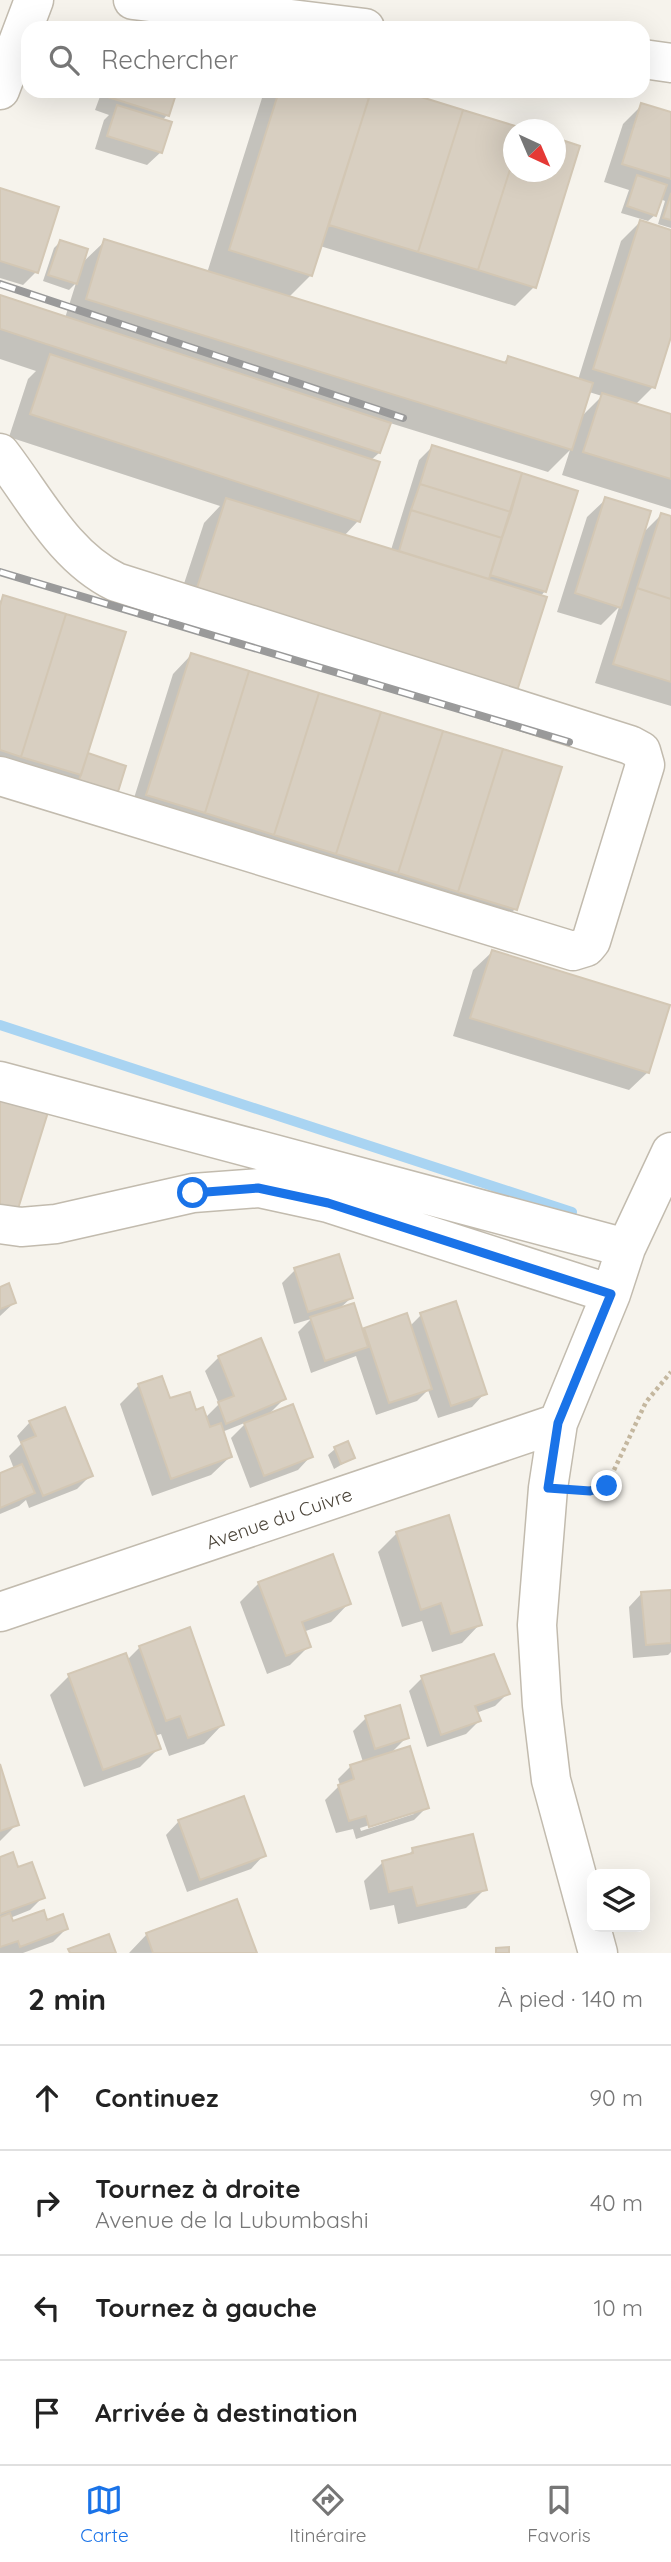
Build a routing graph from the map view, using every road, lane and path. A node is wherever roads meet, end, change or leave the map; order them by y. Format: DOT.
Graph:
graph roads {
  1 [pos="34,0"];
  2 [pos="133,0"];
  3 [pos="349,0"];
  4 [pos="26,21"];
  5 [pos="309,21"];
  6 [pos="357,21"];
  7 [pos="21,34"];
  8 [pos="650,61"];
  9 [pos="671,63"];
  10 [pos="0,90"];
  11 [pos="0,453"];
  12 [pos="0,776"];
  13 [pos="0,1081"];
  14 [pos="671,1152"];
  15 [pos="0,1224"];
  16 [pos="626,1248"];
  17 [pos="611,1294"];
  18 [pos="671,1372"];
  19 [pos="558,1423"];
  20 [pos="548,1488"];
  21 [pos="0,1612"];
  22 [pos="598,1953"];
  1 -- 4 [label="street"];
  2 -- 5 [label="street"];
  3 -- 6 [label="street"];
  7 -- 10 [label="street"];
  8 -- 9 [label="street"];
  11 -- 12 [label="street"];
  13 -- 16 [label="street"];
  14 -- 16 [label="street"];
  15 -- 17 [label="street"];
  16 -- 17 [label="street"];
  17 -- 19 [label="street"];
  18 -- 20 [label="path"];
  19 -- 20 [label="street"];
  19 -- 21 [label="street, Avenue du Cuivre"];
  20 -- 22 [label="street"];
}
